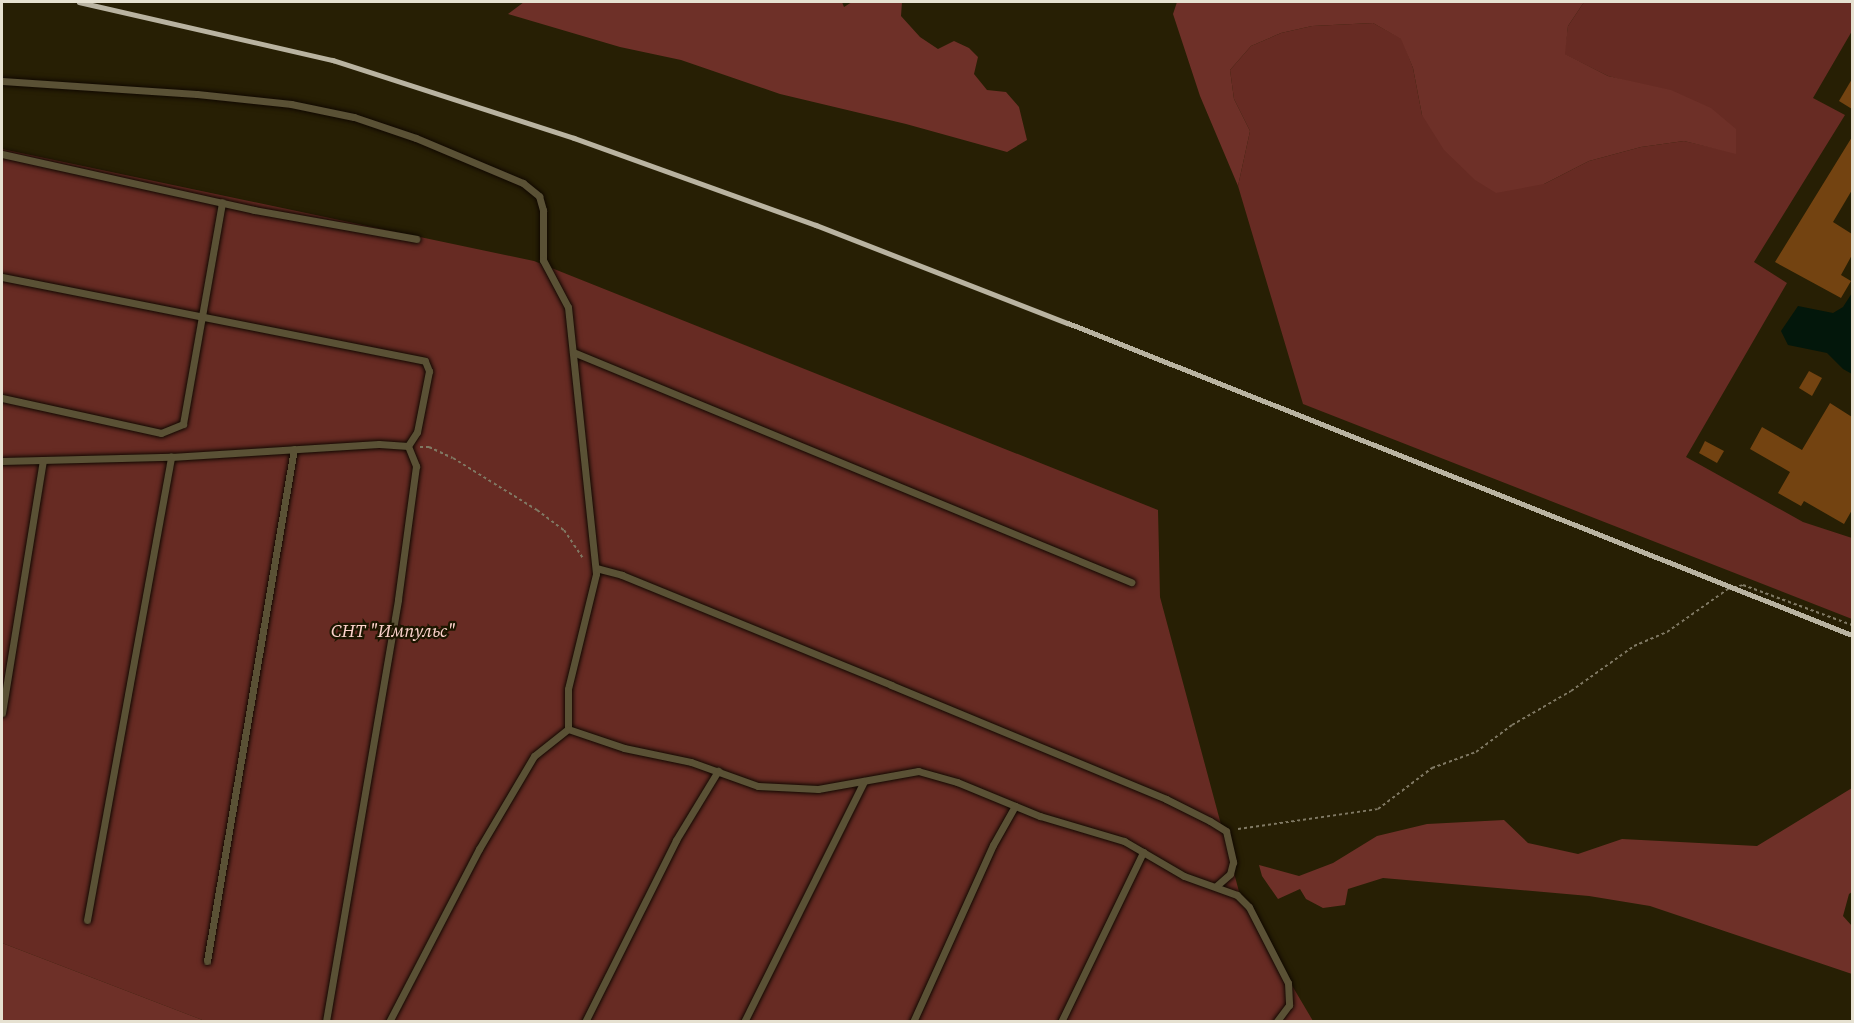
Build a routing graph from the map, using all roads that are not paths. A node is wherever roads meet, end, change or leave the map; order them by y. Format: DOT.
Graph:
graph roads {
  1 [pos="2,81"];
  2 [pos="2,154"];
  3 [pos="222,202"];
  4 [pos="416,239"];
  5 [pos="2,277"];
  6 [pos="201,316"];
  7 [pos="573,352"];
  8 [pos="2,398"];
  9 [pos="408,446"];
  10 [pos="294,449"];
  11 [pos="171,456"];
  12 [pos="43,460"];
  13 [pos="2,461"];
  14 [pos="596,568"];
  15 [pos="1131,582"];
  16 [pos="2,713"];
  17 [pos="568,729"];
  18 [pos="718,771"];
  19 [pos="864,781"];
  20 [pos="1015,806"];
  21 [pos="1143,852"];
  22 [pos="1215,886"];
  23 [pos="87,920"];
  24 [pos="207,961"];
  25 [pos="326,1021"];
  26 [pos="389,1022"];
  27 [pos="585,1022"];
  28 [pos="744,1022"];
  29 [pos="913,1022"];
  30 [pos="1061,1022"];
  31 [pos="1276,1022"];
  1 -- 7 [label="lane"];
  2 -- 3 [label="lane"];
  3 -- 4 [label="lane"];
  3 -- 6 [label="lane"];
  5 -- 6 [label="lane"];
  6 -- 8 [label="lane"];
  6 -- 9 [label="lane"];
  7 -- 14 [label="lane"];
  7 -- 15 [label="lane"];
  9 -- 10 [label="lane"];
  9 -- 25 [label="lane"];
  10 -- 11 [label="lane"];
  10 -- 24 [label="lane"];
  11 -- 12 [label="lane"];
  11 -- 23 [label="lane"];
  12 -- 13 [label="lane"];
  12 -- 16 [label="lane"];
  14 -- 17 [label="lane"];
  14 -- 22 [label="lane"];
  17 -- 18 [label="lane"];
  17 -- 26 [label="lane"];
  18 -- 19 [label="lane"];
  18 -- 27 [label="lane"];
  19 -- 20 [label="lane"];
  19 -- 28 [label="lane"];
  20 -- 21 [label="lane"];
  20 -- 29 [label="lane"];
  21 -- 22 [label="lane"];
  21 -- 30 [label="lane"];
  22 -- 31 [label="lane"];
}
